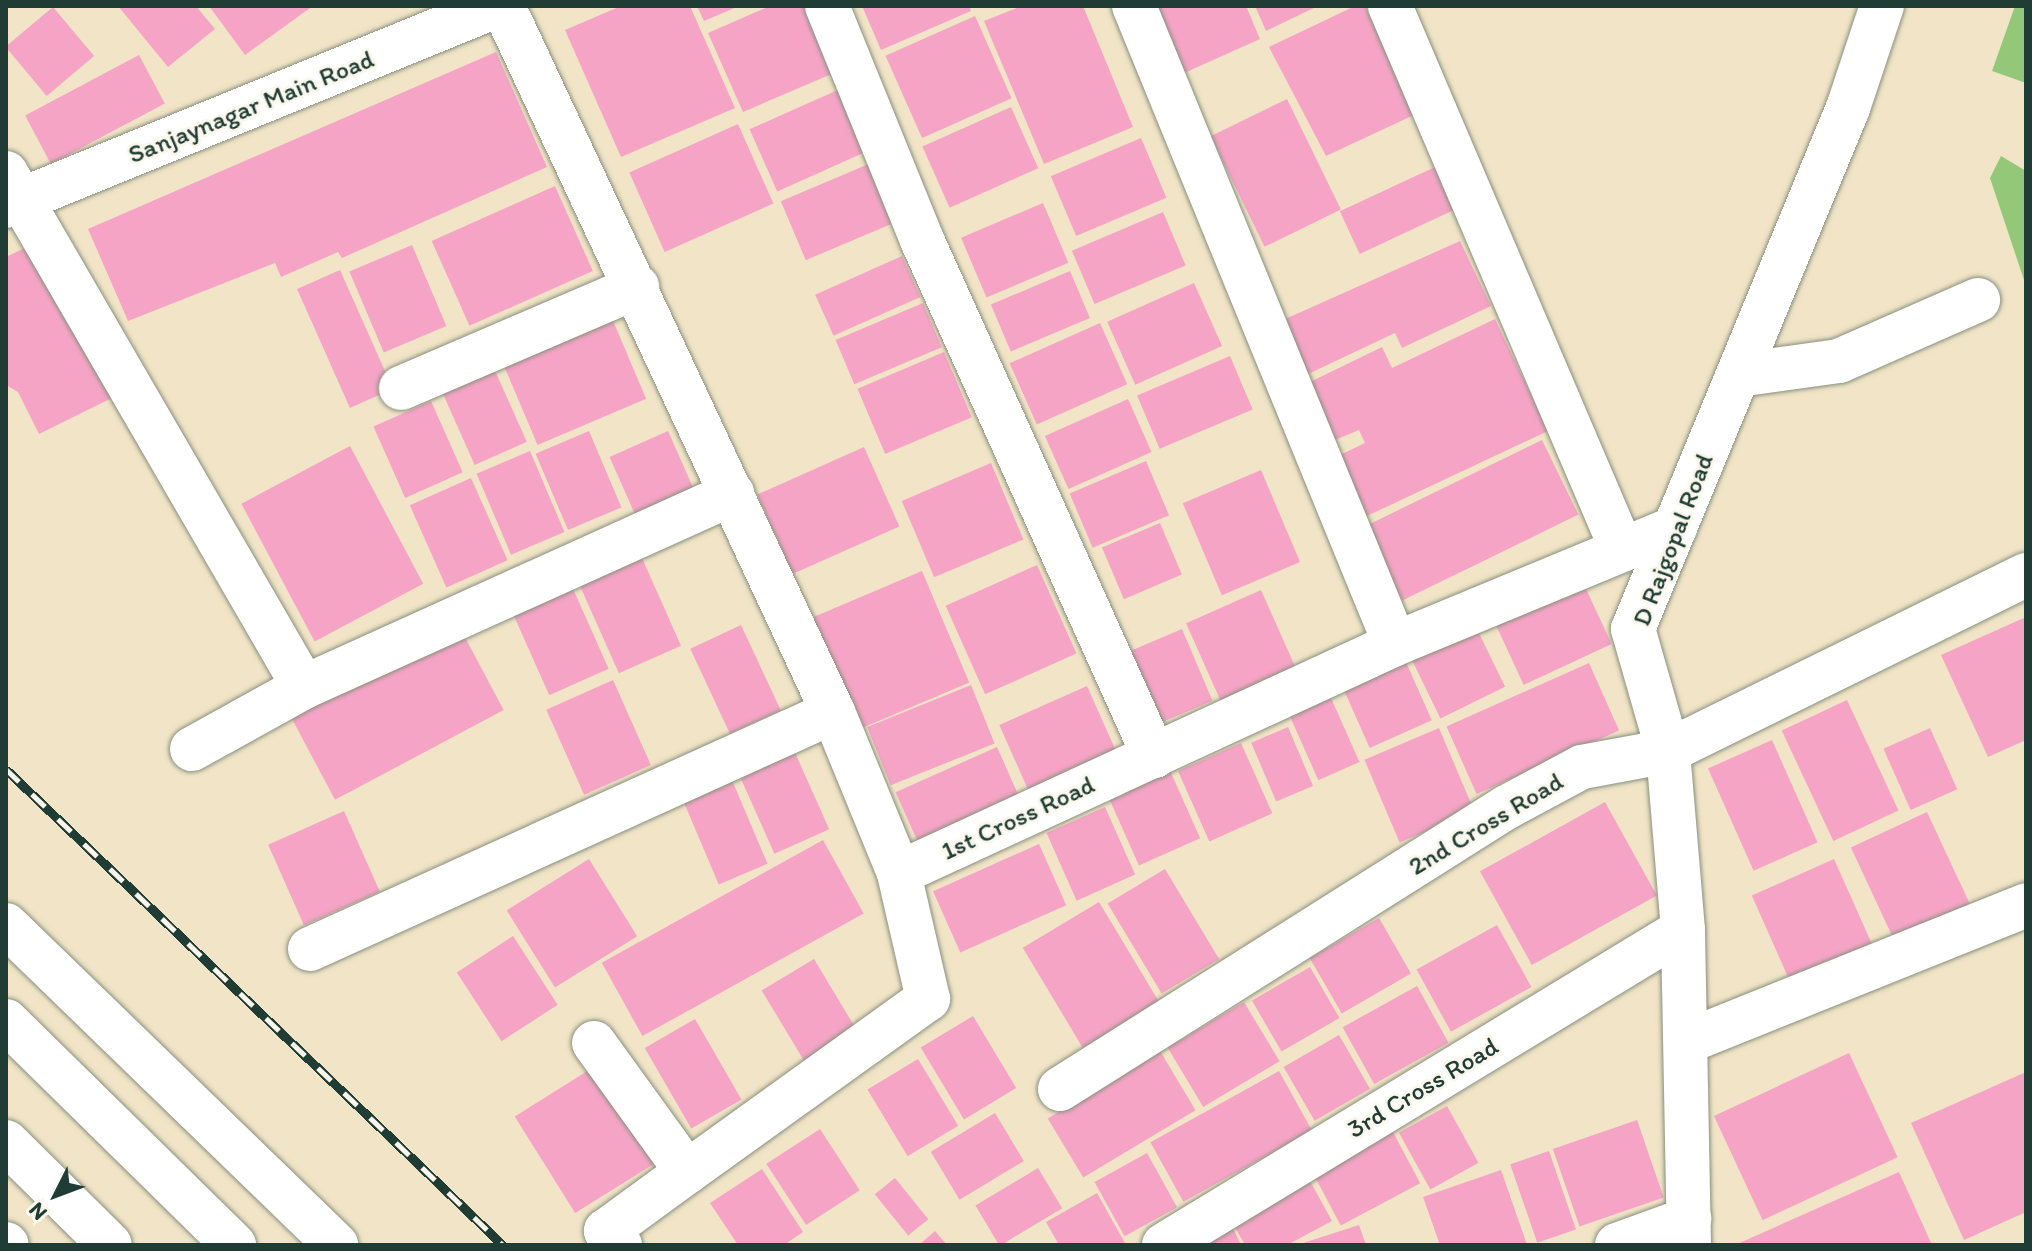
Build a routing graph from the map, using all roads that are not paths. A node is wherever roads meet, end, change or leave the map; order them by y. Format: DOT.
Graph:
graph roads {
  1 [pos="496,6"];
  2 [pos="503,6"];
  3 [pos="827,6"];
  4 [pos="1134,6"];
  5 [pos="1390,6"];
  6 [pos="1882,6"];
  7 [pos="12,193"];
  8 [pos="637,287"];
  9 [pos="1978,300"];
  10 [pos="1738,375"];
  11 [pos="401,388"];
  12 [pos="732,494"];
  13 [pos="1675,528"];
  14 [pos="1622,550"];
  15 [pos="2026,575"];
  16 [pos="1395,644"];
  17 [pos="304,687"];
  18 [pos="833,712"];
  19 [pos="192,749"];
  20 [pos="1668,751"];
  21 [pos="1154,756"];
  22 [pos="899,873"];
  23 [pos="2026,905"];
  24 [pos="6,925"];
  25 [pos="1683,930"];
  26 [pos="310,949"];
  27 [pos="6,1021"];
  28 [pos="1686,1042"];
  29 [pos="594,1043"];
  30 [pos="1060,1089"];
  31 [pos="6,1142"];
  32 [pos="687,1172"];
  33 [pos="1689,1232"];
  34 [pos="110,1245"];
  35 [pos="234,1245"];
  36 [pos="336,1245"];
  37 [pos="620,1245"];
  38 [pos="1164,1245"];
  39 [pos="1617,1245"];
  1 -- 7 [label="main road, Sanjaynagar Main Road"];
  2 -- 8 [label="main road"];
  3 -- 21 [label="main road"];
  4 -- 16 [label="main road"];
  5 -- 14 [label="main road"];
  6 -- 10 [label="main road, D Rajgopal Road"];
  7 -- 17 [label="main road"];
  8 -- 11 [label="main road"];
  8 -- 12 [label="main road"];
  9 -- 10 [label="main road"];
  10 -- 13 [label="main road, D Rajgopal Road"];
  12 -- 17 [label="main road"];
  12 -- 18 [label="main road"];
  13 -- 14 [label="main road, 1st Cross Road"];
  13 -- 20 [label="main road, D Rajgopal Road"];
  14 -- 16 [label="main road, 1st Cross Road"];
  15 -- 20 [label="main road, 2nd Cross Road"];
  16 -- 21 [label="main road, 1st Cross Road"];
  17 -- 19 [label="main road"];
  18 -- 22 [label="main road"];
  18 -- 26 [label="main road"];
  20 -- 25 [label="main road, D Rajgopal Road"];
  20 -- 30 [label="main road, 2nd Cross Road"];
  21 -- 22 [label="main road, 1st Cross Road"];
  22 -- 32 [label="main road"];
  23 -- 28 [label="main road"];
  24 -- 36 [label="main road"];
  25 -- 28 [label="main road, D Rajgopal Road"];
  25 -- 38 [label="main road, 3rd Cross Road"];
  27 -- 35 [label="main road"];
  28 -- 33 [label="main road, D Rajgopal Road"];
  29 -- 32 [label="main road"];
  31 -- 34 [label="main road"];
  32 -- 37 [label="main road"];
  33 -- 39 [label="main road"];
}
